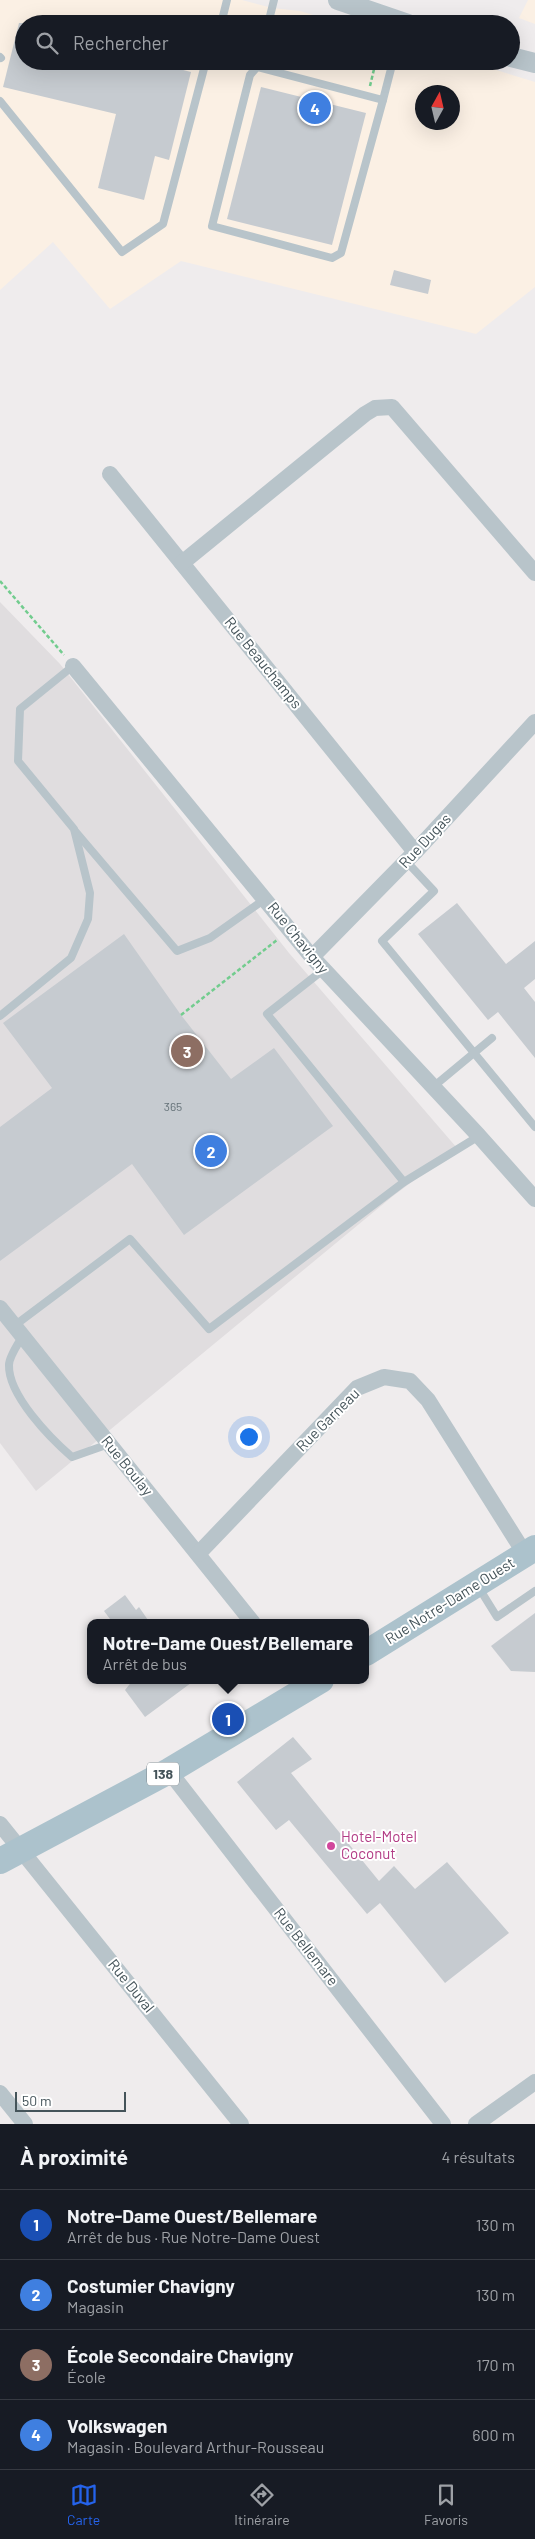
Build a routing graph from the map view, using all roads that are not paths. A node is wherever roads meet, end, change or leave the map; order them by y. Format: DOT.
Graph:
graph roads {
  1 [pos="227,0"];
  2 [pos="274,0"];
  3 [pos="338,0"];
  4 [pos="223,15"];
  5 [pos="270,15"];
  6 [pos="382,15"];
  7 [pos="520,59"];
  8 [pos="535,63"];
  9 [pos="204,70"];
  10 [pos="254,70"];
  11 [pos="279,70"];
  12 [pos="391,70"];
  13 [pos="383,100"];
  14 [pos="0,101"];
  15 [pos="110,474"];
  16 [pos="182,563"];
  17 [pos="535,573"];
  18 [pos="73,666"];
  19 [pos="535,722"];
  20 [pos="74,829"];
  21 [pos="411,856"];
  22 [pos="265,898"];
  23 [pos="312,957"];
  24 [pos="323,970"];
  25 [pos="0,1016"];
  26 [pos="492,1038"];
  27 [pos="474,1053"];
  28 [pos="433,1087"];
  29 [pos="535,1127"];
  30 [pos="479,1136"];
  31 [pos="404,1182"];
  32 [pos="535,1199"];
  33 [pos="0,1308"];
  34 [pos="18,1331"];
  35 [pos="109,1444"];
  36 [pos="530,1551"];
  37 [pos="198,1554"];
  38 [pos="476,1584"];
  39 [pos="535,1591"];
  40 [pos="250,1619"];
  41 [pos="369,1651"];
  42 [pos="307,1684"];
  43 [pos="169,1771"];
  44 [pos="0,1824"];
  45 [pos="10,1855"];
  46 [pos="535,2082"];
  47 [pos="0,2093"];
  48 [pos="24,2124"];
  49 [pos="242,2124"];
  50 [pos="443,2124"];
  51 [pos="476,2124"];
  1 -- 4 [label="lane"];
  2 -- 5 [label="lane"];
  3 -- 6 [label="street"];
  7 -- 8 [label="street"];
  9 -- 14 [label="lane"];
  10 -- 13 [label="lane"];
  11 -- 13 [label="lane"];
  12 -- 13 [label="lane"];
  15 -- 16 [label="street, Rue Beauchamps"];
  16 -- 17 [label="street"];
  16 -- 21 [label="street, Rue Beauchamps"];
  18 -- 20 [label="lane"];
  18 -- 22 [label="street, Rue Chavigny"];
  19 -- 21 [label="street, Rue Dugas"];
  20 -- 22 [label="lane"];
  20 -- 25 [label="lane"];
  21 -- 23 [label="street, Rue Dugas"];
  21 -- 27 [label="lane"];
  22 -- 23 [label="street, Rue Chavigny"];
  23 -- 24 [label="street, Rue Chavigny"];
  24 -- 28 [label="street, Rue Chavigny"];
  24 -- 31 [label="lane"];
  26 -- 27 [label="lane"];
  27 -- 28 [label="lane"];
  27 -- 29 [label="lane"];
  28 -- 30 [label="street, Rue Chavigny"];
  30 -- 31 [label="lane"];
  30 -- 32 [label="street, Rue Chavigny"];
  31 -- 34 [label="lane"];
  33 -- 34 [label="street, Rue Boulay"];
  34 -- 35 [label="street, Rue Boulay"];
  34 -- 35 [label="lane"];
  35 -- 37 [label="street, Rue Boulay"];
  36 -- 37 [label="street, Rue Garneau"];
  36 -- 38 [label="main road, Rue Notre-Dame Ouest"];
  37 -- 40 [label="street, Rue Boulay"];
  38 -- 39 [label="lane"];
  38 -- 41 [label="main road, Rue Notre-Dame Ouest"];
  42 -- 43 [label="main road, 138"];
  43 -- 45 [label="main road, 138"];
  43 -- 50 [label="street, Rue Bellemare"];
  44 -- 45 [label="street, Rue Duval"];
  45 -- 49 [label="street, Rue Duval"];
  46 -- 51 [label="street"];
  47 -- 48 [label="street"];
}
